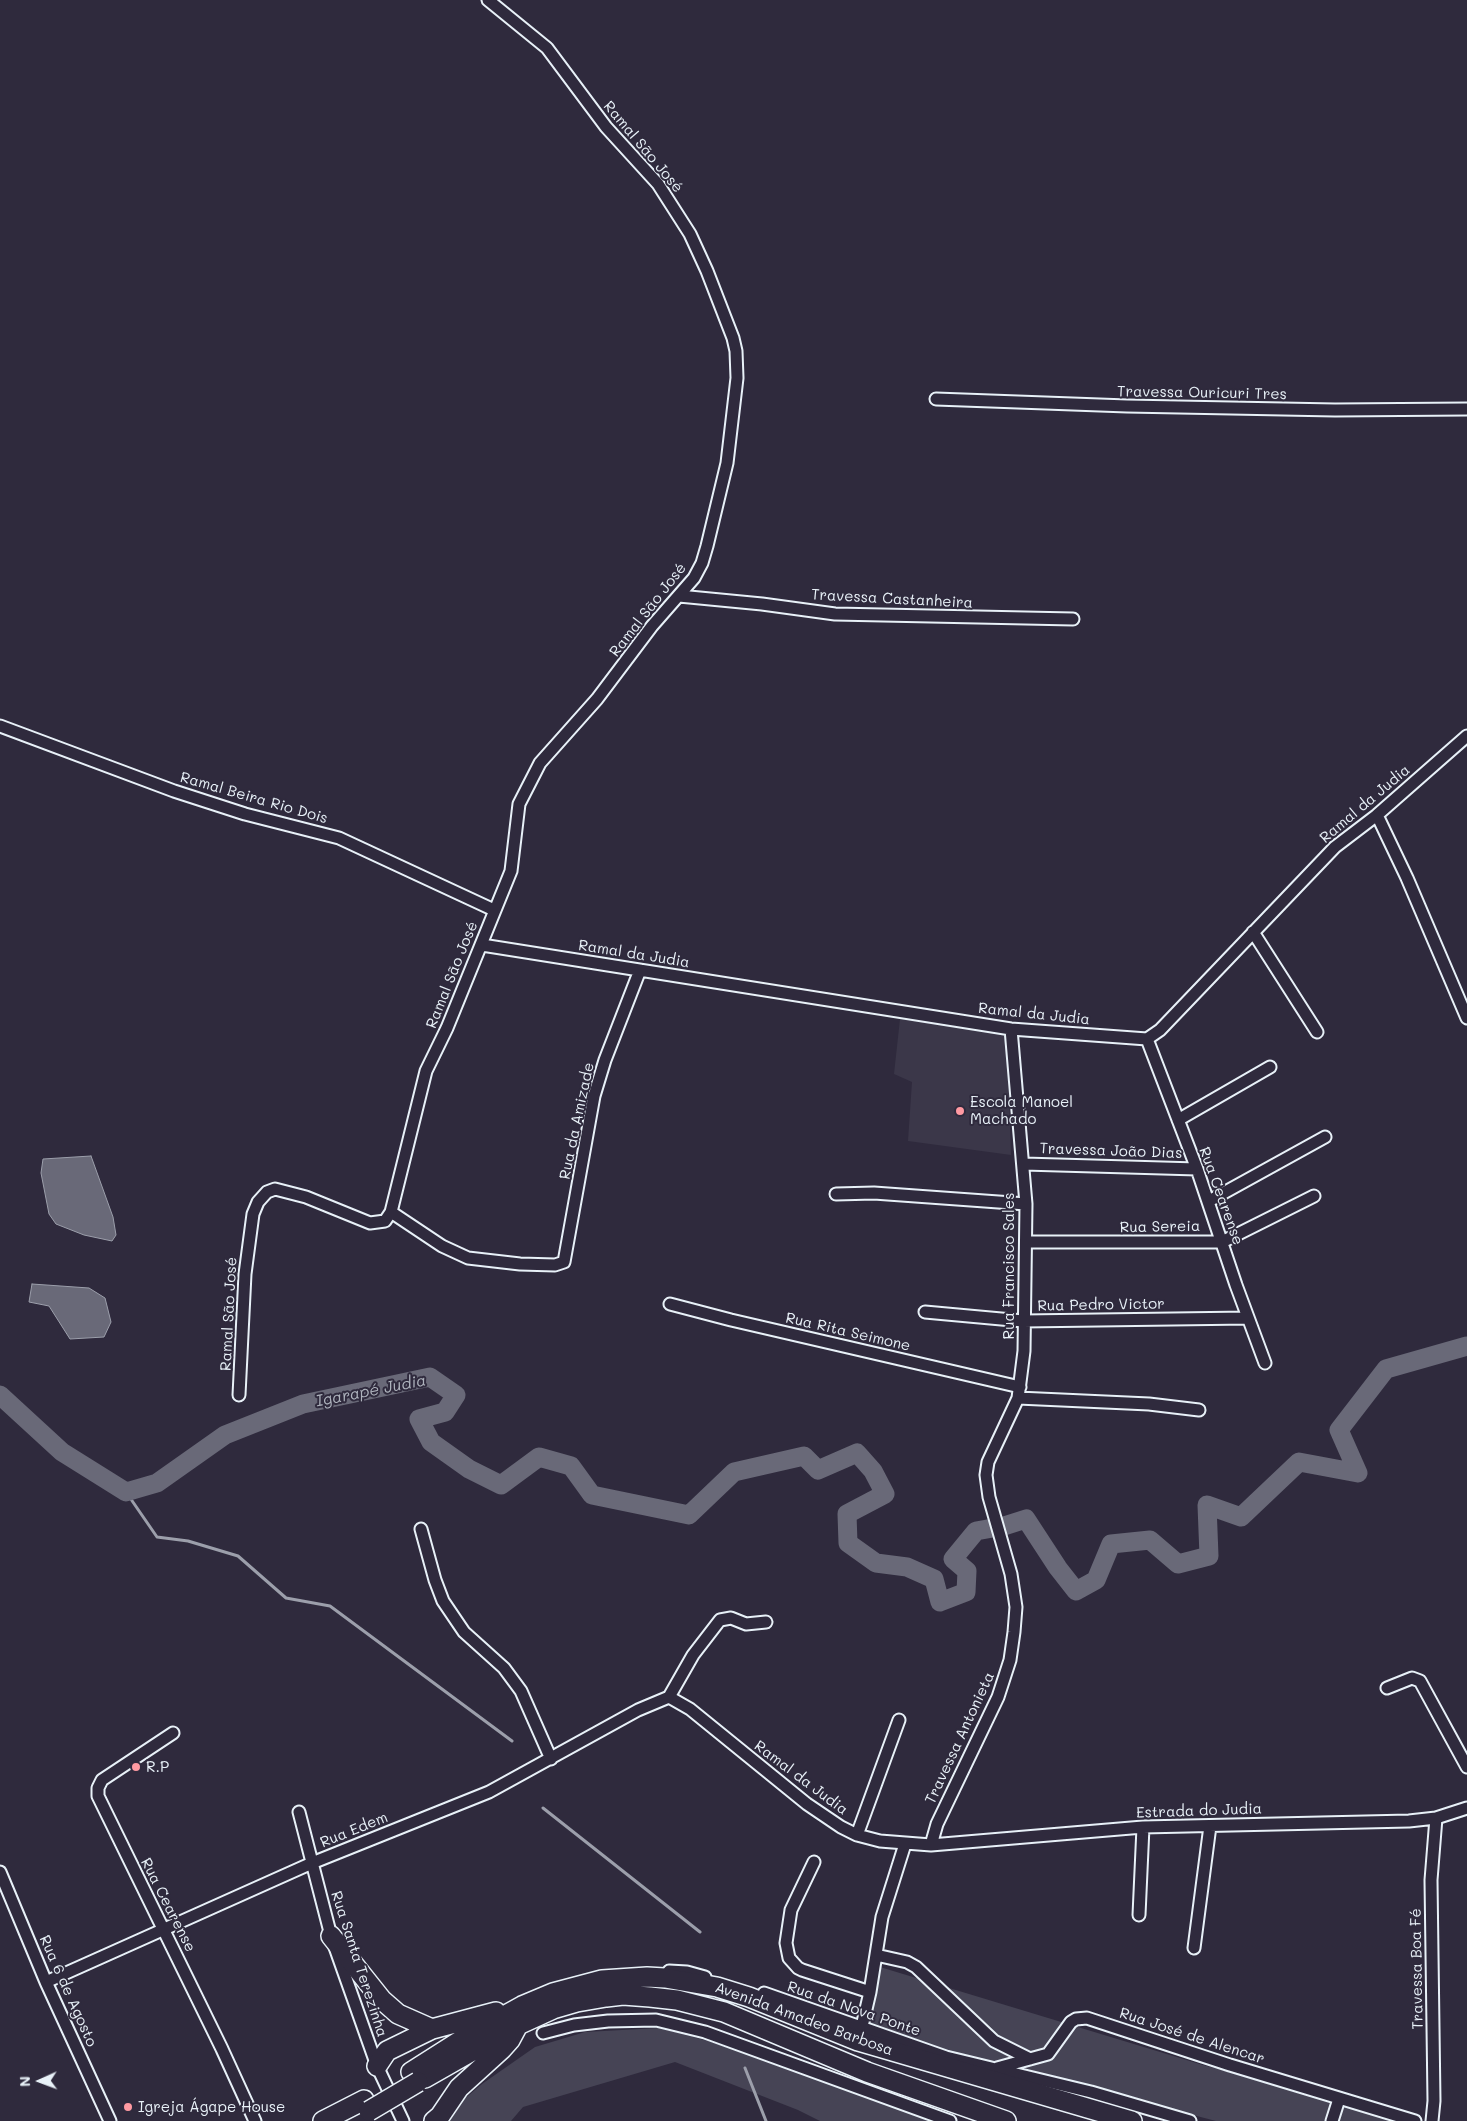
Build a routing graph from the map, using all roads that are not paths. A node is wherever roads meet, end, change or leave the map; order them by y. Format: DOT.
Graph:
graph roads {
  1 [pos="488,0"];
  2 [pos="936,399"];
  3 [pos="1467,409"];
  4 [pos="680,596"];
  5 [pos="1073,619"];
  6 [pos="0,726"];
  7 [pos="1467,736"];
  8 [pos="1377,815"];
  9 [pos="494,910"];
  10 [pos="1253,932"];
  11 [pos="482,945"];
  12 [pos="640,970"];
  13 [pos="1467,1018"];
  14 [pos="1011,1029"];
  15 [pos="1317,1032"];
  16 [pos="1147,1039"];
  17 [pos="1270,1067"];
  18 [pos="1178,1120"];
  19 [pos="1325,1137"];
  20 [pos="1024,1164"];
  21 [pos="1197,1169"];
  22 [pos="836,1194"];
  23 [pos="1314,1196"];
  24 [pos="1209,1202"];
  25 [pos="1026,1204"];
  26 [pos="392,1212"];
  27 [pos="1026,1242"];
  28 [pos="1222,1242"];
  29 [pos="670,1304"];
  30 [pos="925,1312"];
  31 [pos="1248,1318"];
  32 [pos="1023,1321"];
  33 [pos="1265,1363"];
  34 [pos="1019,1392"];
  35 [pos="239,1396"];
  36 [pos="1198,1410"];
  37 [pos="989,1496"];
  38 [pos="421,1529"];
  39 [pos="766,1622"];
  40 [pos="1386,1688"];
  41 [pos="669,1697"];
  42 [pos="899,1720"];
  43 [pos="173,1733"];
  44 [pos="551,1759"];
  45 [pos="1467,1767"];
  46 [pos="1467,1808"];
  47 [pos="299,1812"];
  48 [pos="1436,1818"];
  49 [pos="1210,1826"];
  50 [pos="1143,1827"];
  51 [pos="857,1835"];
  52 [pos="905,1844"];
  53 [pos="931,1845"];
  54 [pos="814,1862"];
  55 [pos="312,1863"];
  56 [pos="0,1872"];
  57 [pos="1140,1915"];
  58 [pos="165,1930"];
  59 [pos="331,1936"];
  60 [pos="1194,1948"];
  61 [pos="876,1955"];
  62 [pos="46,1982"];
  63 [pos="870,1992"];
  64 [pos="517,2013"];
  65 [pos="432,2029"];
  66 [pos="543,2033"];
  67 [pos="860,2035"];
  68 [pos="1030,2059"];
  69 [pos="377,2066"];
  70 [pos="996,2068"];
  71 [pos="973,2075"];
  72 [pos="1339,2099"];
  73 [pos="366,2106"];
  74 [pos="437,2119"];
  75 [pos="110,2121"];
  76 [pos="254,2121"];
  77 [pos="322,2121"];
  78 [pos="350,2121"];
  79 [pos="403,2121"];
  80 [pos="950,2121"];
  81 [pos="1006,2121"];
  82 [pos="1132,2121"];
  83 [pos="1190,2121"];
  84 [pos="1332,2121"];
  85 [pos="1415,2121"];
  86 [pos="1432,2121"];
  1 -- 4 [label="street, Ramal São José"];
  2 -- 3 [label="street, Travessa Ouricuri Tres"];
  4 -- 5 [label="street, Travessa Castanheira"];
  4 -- 9 [label="street, Ramal São José"];
  6 -- 9 [label="street, Ramal Beira Rio Dois"];
  7 -- 8 [label="street, Ramal da Judia"];
  8 -- 10 [label="street, Ramal da Judia"];
  8 -- 13 [label="street"];
  9 -- 11 [label="street, Ramal São José"];
  10 -- 15 [label="street"];
  10 -- 16 [label="street, Ramal da Judia"];
  11 -- 12 [label="street, Ramal da Judia"];
  11 -- 26 [label="street, Ramal São José"];
  12 -- 14 [label="street, Ramal da Judia"];
  12 -- 26 [label="street, Rua da Amizade"];
  14 -- 16 [label="street, Ramal da Judia"];
  14 -- 20 [label="street, Rua Francisco Sales"];
  16 -- 18 [label="street, Rua Cearense"];
  17 -- 18 [label="street"];
  18 -- 21 [label="street, Rua Cearense"];
  19 -- 24 [label="street"];
  20 -- 21 [label="street, Travessa João Dias"];
  20 -- 25 [label="street, Rua Francisco Sales"];
  21 -- 24 [label="street, Rua Cearense"];
  22 -- 25 [label="street"];
  23 -- 28 [label="street, Rua Sereia"];
  24 -- 28 [label="street, Rua Cearense"];
  25 -- 27 [label="street, Rua Francisco Sales"];
  26 -- 35 [label="street, Ramal São José"];
  27 -- 28 [label="street, Rua Sereia"];
  27 -- 32 [label="street, Rua Francisco Sales"];
  28 -- 31 [label="street, Rua Cearense"];
  29 -- 34 [label="street, Rua Rita Seimone"];
  30 -- 32 [label="street, Rua Pedro Victor"];
  31 -- 32 [label="street, Rua Pedro Victor"];
  31 -- 33 [label="street, Rua Cearense"];
  32 -- 34 [label="street, Rua Francisco Sales"];
  34 -- 36 [label="street"];
  34 -- 37 [label="street, Rua Francisco Sales"];
  37 -- 53 [label="street, Travessa Antonieta"];
  38 -- 44 [label="street"];
  39 -- 41 [label="street"];
  40 -- 45 [label="street"];
  41 -- 44 [label="street, Rua Edem"];
  41 -- 51 [label="street, Ramal da Judia"];
  42 -- 51 [label="street"];
  43 -- 58 [label="street, Rua Cearense"];
  44 -- 55 [label="street, Rua Edem"];
  46 -- 48 [label="street, Estrada do Judia"];
  47 -- 55 [label="street, Rua Santa Terezinha"];
  48 -- 49 [label="street, Estrada do Judia"];
  48 -- 86 [label="street, Travessa Boa Fé"];
  49 -- 50 [label="street, Estrada do Judia"];
  49 -- 60 [label="street"];
  50 -- 53 [label="street, Estrada do Judia"];
  50 -- 57 [label="street"];
  51 -- 52 [label="street, Ramal da Judia"];
  52 -- 53 [label="street, Ramal da Judia"];
  52 -- 61 [label="street"];
  54 -- 63 [label="street"];
  55 -- 58 [label="street, Rua Edem"];
  55 -- 59 [label="street, Rua Santa Terezinha"];
  56 -- 62 [label="street, Rua 6 de Agosto"];
  58 -- 62 [label="street, Rua Edem"];
  58 -- 76 [label="street, Rua Cearense"];
  59 -- 65 [label="main road"];
  59 -- 69 [label="street, Rua Santa Terezinha"];
  61 -- 63 [label="street"];
  61 -- 68 [label="street"];
  62 -- 75 [label="street, Rua 6 de Agosto"];
  63 -- 67 [label="street"];
  64 -- 65 [label="main road"];
  64 -- 67 [label="main road, Avenida Amadeo Barbosa"];
  64 -- 73 [label="main road, Avenida Amadeo Barbosa, bridge"];
  64 -- 74 [label="main road"];
  64 -- 81 [label="main road, Avenida Amadeo Barbosa"];
  65 -- 69 [label="main road"];
  66 -- 80 [label="street"];
  67 -- 70 [label="street, Rua da Nova Ponte"];
  67 -- 71 [label="main road, Avenida Amadeo Barbosa"];
  68 -- 70 [label="street, Rua José de Alencar"];
  68 -- 72 [label="street, Rua José de Alencar"];
  69 -- 79 [label="street, Rua Santa Terezinha"];
  70 -- 71 [label="street, Rua José de Alencar"];
  70 -- 83 [label="street, Rua da Nova Ponte"];
  71 -- 82 [label="main road, Avenida Amadeo Barbosa"];
  72 -- 84 [label="street"];
  72 -- 85 [label="street, Rua José de Alencar"];
  73 -- 77 [label="main road, Avenida Amadeo Barbosa"];
  73 -- 78 [label="main road, Avenida Amadeo Barbosa"];
}
